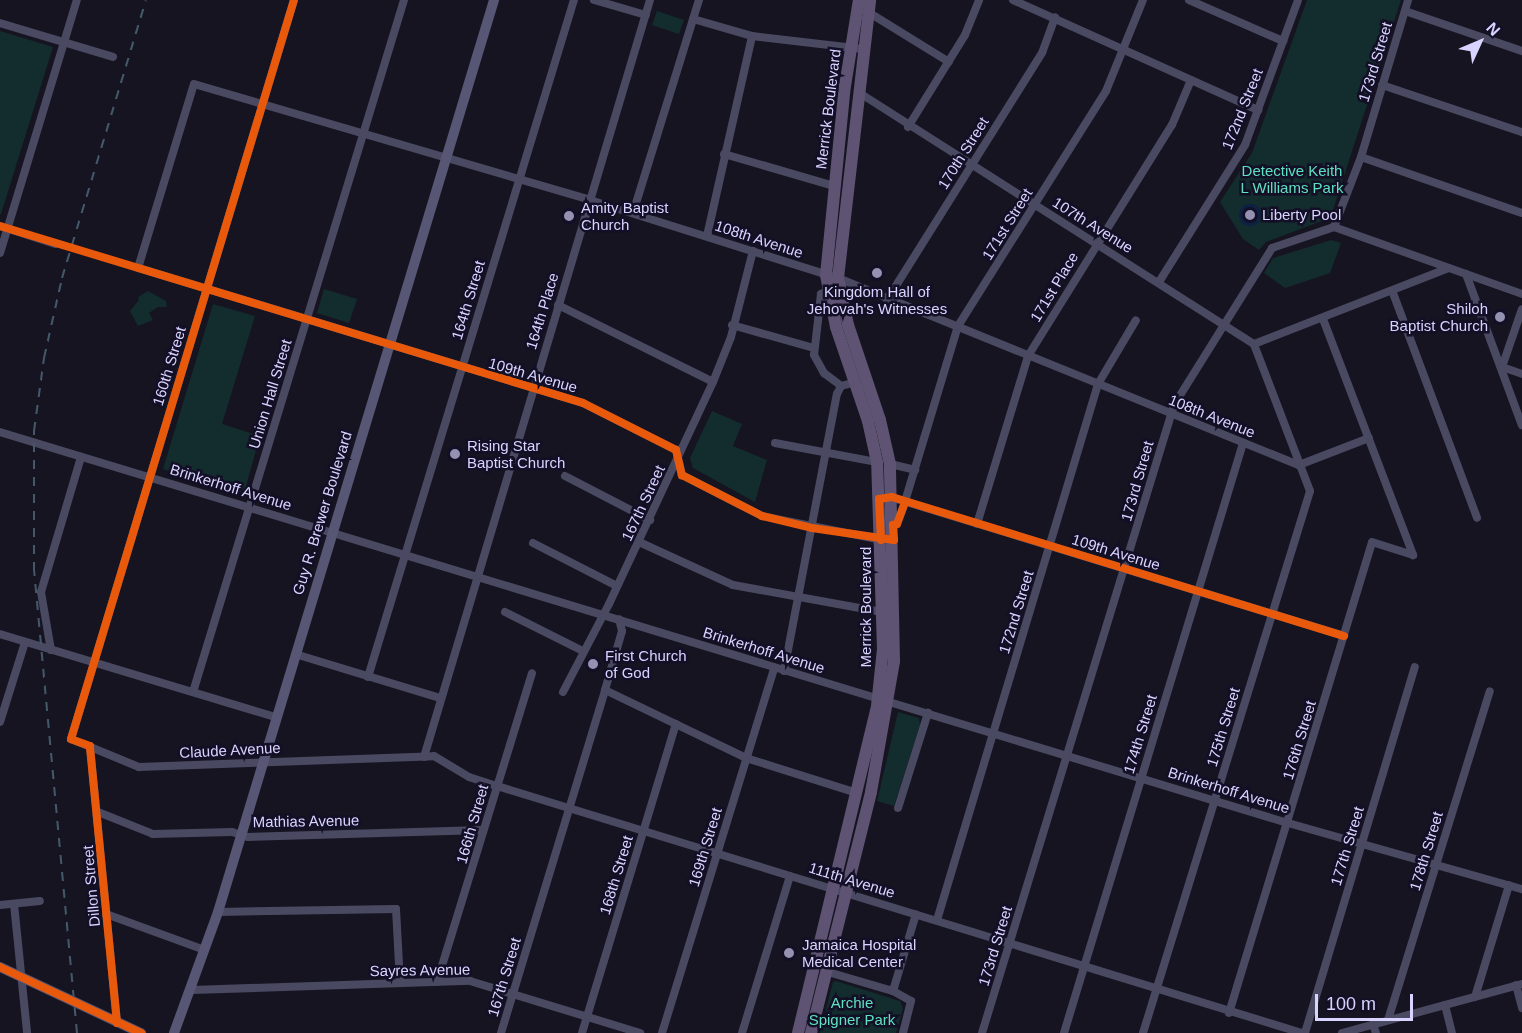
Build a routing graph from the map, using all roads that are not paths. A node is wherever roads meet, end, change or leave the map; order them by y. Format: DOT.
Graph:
graph roads {
  1 [pos="77,0"];
  2 [pos="294,0"];
  3 [pos="404,0"];
  4 [pos="494,0"];
  5 [pos="574,0"];
  6 [pos="594,0"];
  7 [pos="650,0"];
  8 [pos="699,0"];
  9 [pos="859,0"];
  10 [pos="979,0"];
  11 [pos="1013,0"];
  12 [pos="1143,0"];
  13 [pos="1189,0"];
  14 [pos="1298,0"];
  15 [pos="1408,0"];
  16 [pos="869,6"];
  17 [pos="1404,10"];
  18 [pos="646,15"];
  19 [pos="1055,17"];
  20 [pos="693,19"];
  21 [pos="0,23"];
  22 [pos="752,36"];
  23 [pos="1283,40"];
  24 [pos="64,42"];
  25 [pos="1122,47"];
  26 [pos="856,48"];
  27 [pos="1522,51"];
  28 [pos="113,57"];
  29 [pos="949,62"];
  30 [pos="1191,80"];
  31 [pos="1382,85"];
  32 [pos="857,92"];
  33 [pos="262,103"];
  34 [pos="1258,110"];
  35 [pos="908,127"];
  36 [pos="1522,132"];
  37 [pos="363,133"];
  38 [pos="724,154"];
  39 [pos="1361,157"];
  40 [pos="445,159"];
  41 [pos="971,166"];
  42 [pos="520,179"];
  43 [pos="834,186"];
  44 [pos="590,200"];
  45 [pos="1035,205"];
  46 [pos="633,213"];
  47 [pos="1522,213"];
  48 [pos="4,227"];
  49 [pos="1334,227"];
  50 [pos="707,236"];
  51 [pos="55,244"];
  52 [pos="1096,244"];
  53 [pos="753,251"];
  54 [pos="0,253"];
  55 [pos="138,268"];
  56 [pos="1449,268"];
  57 [pos="1466,274"];
  58 [pos="832,276"];
  59 [pos="1159,282"];
  60 [pos="206,290"];
  61 [pos="829,290"];
  62 [pos="1393,293"];
  63 [pos="1522,294"];
  64 [pos="887,300"];
  65 [pos="558,305"];
  66 [pos="1522,309"];
  67 [pos="1323,319"];
  68 [pos="307,320"];
  69 [pos="1136,320"];
  70 [pos="1223,324"];
  71 [pos="732,325"];
  72 [pos="958,326"];
  73 [pos="1254,344"];
  74 [pos="389,345"];
  75 [pos="814,348"];
  76 [pos="1028,356"];
  77 [pos="1502,367"];
  78 [pos="462,368"];
  79 [pos="1522,374"];
  80 [pos="713,382"];
  81 [pos="856,382"];
  82 [pos="1098,384"];
  83 [pos="841,386"];
  84 [pos="533,389"];
  85 [pos="1171,414"];
  86 [pos="1522,425"];
  87 [pos="0,432"];
  88 [pos="1369,438"];
  89 [pos="1243,442"];
  90 [pos="775,443"];
  91 [pos="827,452"];
  92 [pos="81,457"];
  93 [pos="678,460"];
  94 [pos="883,463"];
  95 [pos="1299,465"];
  96 [pos="915,470"];
  97 [pos="565,476"];
  98 [pos="150,477"];
  99 [pos="885,498"];
  100 [pos="905,502"];
  101 [pos="250,507"];
  102 [pos="1477,518"];
  103 [pos="650,520"];
  104 [pos="977,524"];
  105 [pos="893,525"];
  106 [pos="812,528"];
  107 [pos="332,532"];
  108 [pos="887,540"];
  109 [pos="639,542"];
  110 [pos="533,543"];
  111 [pos="1050,546"];
  112 [pos="405,555"];
  113 [pos="1125,569"];
  114 [pos="475,578"];
  115 [pos="617,586"];
  116 [pos="1199,590"];
  117 [pos="799,598"];
  118 [pos="506,612"];
  119 [pos="882,612"];
  120 [pos="1272,614"];
  121 [pos="603,615"];
  122 [pos="619,619"];
  123 [pos="0,634"];
  124 [pos="1344,636"];
  125 [pos="25,642"];
  126 [pos="51,650"];
  127 [pos="583,651"];
  128 [pos="295,654"];
  129 [pos="94,663"];
  130 [pos="1415,667"];
  131 [pos="774,668"];
  132 [pos="784,671"];
  133 [pos="532,673"];
  134 [pos="368,677"];
  135 [pos="605,690"];
  136 [pos="1490,691"];
  137 [pos="193,692"];
  138 [pos="563,692"];
  139 [pos="440,698"];
  140 [pos="884,699"];
  141 [pos="928,713"];
  142 [pos="275,717"];
  143 [pos="0,722"];
  144 [pos="676,724"];
  145 [pos="994,733"];
  146 [pos="71,739"];
  147 [pos="90,746"];
  148 [pos="1068,755"];
  149 [pos="424,757"];
  150 [pos="397,758"];
  151 [pos="746,758"];
  152 [pos="261,764"];
  153 [pos="1141,777"];
  154 [pos="497,786"];
  155 [pos="857,793"];
  156 [pos="1215,800"];
  157 [pos="569,808"];
  158 [pos="898,808"];
  159 [pos="98,812"];
  160 [pos="1288,823"];
  161 [pos="483,830"];
  162 [pos="644,831"];
  163 [pos="240,834"];
  164 [pos="1361,845"];
  165 [pos="717,853"];
  166 [pos="1436,866"];
  167 [pos="790,876"];
  168 [pos="1509,885"];
  169 [pos="832,888"];
  170 [pos="1522,889"];
  171 [pos="845,892"];
  172 [pos="40,901"];
  173 [pos="14,904"];
  174 [pos="0,905"];
  175 [pos="218,912"];
  176 [pos="106,914"];
  177 [pos="916,914"];
  178 [pos="937,920"];
  179 [pos="1011,942"];
  180 [pos="205,950"];
  181 [pos="1084,964"];
  182 [pos="0,967"];
  183 [pos="828,972"];
  184 [pos="22,978"];
  185 [pos="437,982"];
  186 [pos="400,984"];
  187 [pos="1519,985"];
  188 [pos="1158,987"];
  189 [pos="192,990"];
  190 [pos="893,991"];
  191 [pos="513,994"];
  192 [pos="1475,997"];
  193 [pos="1445,1005"];
  194 [pos="1522,1008"];
  195 [pos="1229,1013"];
  196 [pos="587,1017"];
  197 [pos="1388,1020"];
  198 [pos="117,1023"];
  199 [pos="1373,1024"];
  200 [pos="27,1033"];
  201 [pos="141,1033"];
  202 [pos="174,1033"];
  203 [pos="501,1033"];
  204 [pos="582,1033"];
  205 [pos="640,1033"];
  206 [pos="662,1033"];
  207 [pos="742,1033"];
  208 [pos="798,1033"];
  209 [pos="811,1033"];
  210 [pos="903,1033"];
  211 [pos="982,1033"];
  212 [pos="1064,1033"];
  213 [pos="1143,1033"];
  214 [pos="1303,1033"];
  215 [pos="1342,1033"];
  216 [pos="1376,1033"];
  217 [pos="1452,1033"];
  1 -- 24 [label="street"];
  2 -- 33 [label="street, 160th Street"];
  3 -- 37 [label="street, Union Hall Street"];
  4 -- 40 [label="main road, Guy R. Brewer Boulevard"];
  5 -- 42 [label="street, 164th Street"];
  6 -- 18 [label="street"];
  7 -- 18 [label="street, 164th Place"];
  8 -- 20 [label="street"];
  9 -- 26 [label="main road, Merrick Boulevard"];
  10 -- 29 [label="street"];
  11 -- 19 [label="street"];
  12 -- 25 [label="street, 171st Street"];
  13 -- 23 [label="street"];
  14 -- 23 [label="street, 172nd Street"];
  15 -- 17 [label="street, 173rd Street"];
  16 -- 26 [label="main road, Merrick Boulevard"];
  16 -- 29 [label="street"];
  17 -- 27 [label="street"];
  17 -- 31 [label="street, 173rd Street"];
  18 -- 44 [label="street, 164th Place"];
  19 -- 25 [label="street"];
  19 -- 41 [label="street, 170th Street"];
  20 -- 22 [label="street"];
  20 -- 46 [label="street"];
  21 -- 24 [label="street"];
  22 -- 26 [label="street"];
  22 -- 38 [label="street"];
  23 -- 34 [label="street, 172nd Street"];
  24 -- 28 [label="street"];
  24 -- 48 [label="street"];
  25 -- 30 [label="street"];
  25 -- 45 [label="street, 171st Street"];
  26 -- 32 [label="main road, Merrick Boulevard"];
  26 -- 43 [label="main road, Merrick Boulevard"];
  29 -- 35 [label="street"];
  30 -- 34 [label="street"];
  30 -- 52 [label="street, 171st Place"];
  31 -- 36 [label="street"];
  31 -- 39 [label="street, 173rd Street"];
  32 -- 35 [label="street, 107th Avenue"];
  32 -- 58 [label="main road, Merrick Boulevard"];
  33 -- 37 [label="street, 108th Avenue"];
  33 -- 55 [label="street, 108th Avenue"];
  33 -- 60 [label="street, 160th Street"];
  34 -- 59 [label="street, 172nd Street"];
  35 -- 41 [label="street, 107th Avenue"];
  37 -- 40 [label="street, 108th Avenue"];
  37 -- 68 [label="street, Union Hall Street"];
  38 -- 43 [label="street"];
  38 -- 50 [label="street"];
  39 -- 47 [label="street"];
  39 -- 49 [label="street, 173rd Street"];
  40 -- 42 [label="street, 108th Avenue"];
  40 -- 74 [label="main road, Guy R. Brewer Boulevard"];
  41 -- 45 [label="street, 107th Avenue"];
  41 -- 64 [label="street, 170th Street"];
  42 -- 44 [label="street, 108th Avenue"];
  42 -- 78 [label="street, 164th Street"];
  43 -- 58 [label="main road, Merrick Boulevard"];
  44 -- 46 [label="street, 108th Avenue"];
  44 -- 65 [label="street, 164th Place"];
  45 -- 52 [label="street, 107th Avenue"];
  45 -- 72 [label="street, 171st Street"];
  46 -- 50 [label="street, 108th Avenue"];
  48 -- 51 [label="street"];
  48 -- 54 [label="street"];
  49 -- 56 [label="street"];
  49 -- 70 [label="street, 173rd Street"];
  50 -- 53 [label="street, 108th Avenue"];
  52 -- 59 [label="street, 107th Avenue"];
  52 -- 76 [label="street, 171st Place"];
  53 -- 58 [label="street, 108th Avenue"];
  53 -- 71 [label="street, 167th Street"];
  55 -- 60 [label="street, 109th Avenue"];
  56 -- 57 [label="street"];
  56 -- 62 [label="street"];
  57 -- 63 [label="street"];
  57 -- 77 [label="street"];
  58 -- 61 [label="main road, Merrick Boulevard"];
  58 -- 64 [label="street, 108th Avenue"];
  58 -- 94 [label="main road, Merrick Boulevard"];
  59 -- 70 [label="street, 107th Avenue"];
  60 -- 68 [label="street, 109th Avenue"];
  60 -- 98 [label="street, 160th Street"];
  61 -- 75 [label="street"];
  61 -- 81 [label="main road, Merrick Boulevard"];
  62 -- 67 [label="street"];
  62 -- 102 [label="street"];
  64 -- 72 [label="street, 108th Avenue"];
  65 -- 80 [label="street"];
  65 -- 84 [label="street, 164th Place"];
  66 -- 77 [label="street"];
  67 -- 73 [label="street"];
  67 -- 88 [label="street"];
  68 -- 74 [label="street, 109th Avenue"];
  68 -- 101 [label="street, Union Hall Street"];
  69 -- 82 [label="street, 172nd Street"];
  70 -- 73 [label="street, 107th Avenue"];
  70 -- 85 [label="street, 173rd Street"];
  71 -- 75 [label="street"];
  71 -- 80 [label="street, 167th Street"];
  72 -- 76 [label="street, 108th Avenue"];
  72 -- 96 [label="street, 171st Street"];
  73 -- 95 [label="street, 175th Street"];
  74 -- 78 [label="street, 109th Avenue"];
  74 -- 107 [label="main road, Guy R. Brewer Boulevard"];
  75 -- 83 [label="street"];
  76 -- 82 [label="street, 108th Avenue"];
  76 -- 104 [label="street, 171st Place"];
  77 -- 79 [label="street"];
  77 -- 86 [label="street"];
  78 -- 84 [label="street, 109th Avenue"];
  78 -- 112 [label="street, 164th Street"];
  80 -- 93 [label="street, 167th Street"];
  81 -- 83 [label="street"];
  81 -- 94 [label="main road, Merrick Boulevard"];
  82 -- 85 [label="street, 108th Avenue"];
  82 -- 111 [label="street, 172nd Street"];
  83 -- 91 [label="street"];
  84 -- 93 [label="street, 109th Avenue"];
  84 -- 114 [label="street, 164th Place"];
  85 -- 89 [label="street, 108th Avenue"];
  85 -- 113 [label="street, 173rd Street"];
  87 -- 92 [label="street, Brinkerhoff Avenue"];
  88 -- 95 [label="street"];
  88 -- 124 [label="street, 176th Street"];
  89 -- 95 [label="street, 108th Avenue"];
  89 -- 116 [label="street, 174th Street"];
  90 -- 91 [label="street"];
  91 -- 94 [label="street"];
  91 -- 106 [label="street"];
  92 -- 98 [label="street, Brinkerhoff Avenue"];
  92 -- 126 [label="street"];
  93 -- 103 [label="street, 167th Street"];
  93 -- 106 [label="street, 109th Avenue"];
  94 -- 96 [label="street"];
  94 -- 99 [label="main road, Merrick Boulevard"];
  95 -- 120 [label="street, 175th Street"];
  96 -- 100 [label="street, 171st Street"];
  97 -- 103 [label="street"];
  98 -- 101 [label="street, Brinkerhoff Avenue"];
  98 -- 129 [label="street, 160th Street"];
  99 -- 100 [label="street, 109th Avenue"];
  99 -- 105 [label="main road, Merrick Boulevard"];
  99 -- 108 [label="main road, Merrick Boulevard"];
  100 -- 104 [label="street, 109th Avenue"];
  100 -- 105 [label="street, 171st Street"];
  101 -- 107 [label="street, Brinkerhoff Avenue"];
  101 -- 137 [label="street, Union Hall Street"];
  103 -- 109 [label="street, 167th Street"];
  104 -- 111 [label="street, 109th Avenue"];
  105 -- 108 [label="main road, Merrick Boulevard"];
  106 -- 108 [label="street, 109th Avenue"];
  106 -- 117 [label="street"];
  107 -- 112 [label="street, Brinkerhoff Avenue"];
  107 -- 128 [label="main road, Guy R. Brewer Boulevard"];
  108 -- 119 [label="main road, Merrick Boulevard"];
  108 -- 140 [label="main road, Merrick Boulevard"];
  109 -- 115 [label="street, 167th Street"];
  109 -- 117 [label="street"];
  110 -- 115 [label="street"];
  111 -- 113 [label="street, 109th Avenue"];
  111 -- 145 [label="street, 172nd Street"];
  112 -- 114 [label="street, Brinkerhoff Avenue"];
  112 -- 134 [label="street, 164th Street"];
  113 -- 116 [label="street, 109th Avenue"];
  113 -- 148 [label="street, 173rd Street"];
  114 -- 121 [label="street, Brinkerhoff Avenue"];
  114 -- 139 [label="street, 164th Place"];
  115 -- 121 [label="street, 167th Street"];
  116 -- 120 [label="street, 109th Avenue"];
  116 -- 153 [label="street, 174th Street"];
  117 -- 119 [label="street"];
  117 -- 132 [label="street"];
  118 -- 127 [label="street"];
  119 -- 140 [label="main road, Merrick Boulevard"];
  120 -- 124 [label="street, 109th Avenue"];
  120 -- 156 [label="street, 175th Street"];
  121 -- 122 [label="street, Brinkerhoff Avenue"];
  121 -- 127 [label="street, 167th Street"];
  122 -- 131 [label="street, Brinkerhoff Avenue"];
  122 -- 135 [label="street, 167th Street"];
  123 -- 125 [label="street"];
  124 -- 160 [label="street, 176th Street"];
  125 -- 126 [label="street"];
  125 -- 143 [label="street"];
  126 -- 129 [label="street"];
  127 -- 138 [label="street, 167th Street"];
  128 -- 134 [label="street"];
  128 -- 142 [label="main road, Guy R. Brewer Boulevard"];
  129 -- 137 [label="street"];
  129 -- 146 [label="street, 160th Street"];
  130 -- 164 [label="street, 177th Street"];
  131 -- 132 [label="street, Brinkerhoff Avenue"];
  131 -- 151 [label="street, 169th Street"];
  132 -- 140 [label="street, Brinkerhoff Avenue"];
  133 -- 154 [label="street, 166th Street"];
  134 -- 139 [label="street"];
  135 -- 144 [label="street"];
  135 -- 157 [label="street, 167th Street"];
  136 -- 166 [label="street, 178th Street"];
  137 -- 142 [label="street"];
  139 -- 149 [label="street, 164th Place"];
  140 -- 141 [label="street, Brinkerhoff Avenue"];
  140 -- 155 [label="main road, Merrick Boulevard"];
  140 -- 171 [label="main road, Merrick Boulevard"];
  141 -- 145 [label="street, Brinkerhoff Avenue"];
  141 -- 158 [label="street"];
  142 -- 152 [label="main road, Guy R. Brewer Boulevard"];
  144 -- 151 [label="street"];
  144 -- 162 [label="street, 168th Street"];
  145 -- 148 [label="street, Brinkerhoff Avenue"];
  145 -- 178 [label="street, 172nd Street"];
  146 -- 147 [label="street, Claude Avenue"];
  147 -- 152 [label="street, Claude Avenue"];
  147 -- 159 [label="street, Dillon Street"];
  148 -- 153 [label="street, Brinkerhoff Avenue"];
  148 -- 179 [label="street, 173rd Street"];
  149 -- 150 [label="street, 111th Avenue"];
  149 -- 154 [label="street, 111th Avenue"];
  150 -- 152 [label="street, Claude Avenue"];
  151 -- 155 [label="street"];
  151 -- 165 [label="street, 169th Street"];
  152 -- 163 [label="main road, Guy R. Brewer Boulevard"];
  153 -- 156 [label="street, Brinkerhoff Avenue"];
  153 -- 181 [label="street, 174th Street"];
  154 -- 157 [label="street, 111th Avenue"];
  154 -- 161 [label="street, 166th Street"];
  155 -- 169 [label="main road, Merrick Boulevard"];
  156 -- 160 [label="street, Brinkerhoff Avenue"];
  156 -- 188 [label="street, 175th Street"];
  157 -- 162 [label="street, 111th Avenue"];
  157 -- 191 [label="street, 167th Street"];
  159 -- 163 [label="street, Mathias Avenue"];
  159 -- 176 [label="street, Dillon Street"];
  160 -- 164 [label="street, Brinkerhoff Avenue"];
  160 -- 195 [label="street, 176th Street"];
  161 -- 163 [label="street, Mathias Avenue"];
  161 -- 185 [label="street, 166th Street"];
  162 -- 165 [label="street, 111th Avenue"];
  162 -- 196 [label="street, 168th Street"];
  163 -- 175 [label="main road, Guy R. Brewer Boulevard"];
  164 -- 166 [label="street, Brinkerhoff Avenue"];
  164 -- 214 [label="street, 177th Street"];
  165 -- 167 [label="street, 111th Avenue"];
  165 -- 206 [label="street, 169th Street"];
  166 -- 168 [label="street, Brinkerhoff Avenue"];
  166 -- 197 [label="street, 178th Street"];
  167 -- 169 [label="street, 111th Avenue"];
  167 -- 207 [label="street"];
  168 -- 170 [label="street, Brinkerhoff Avenue"];
  168 -- 192 [label="street"];
  169 -- 171 [label="street, 111th Avenue"];
  169 -- 208 [label="main road, Merrick Boulevard"];
  171 -- 177 [label="street, 111th Avenue"];
  171 -- 183 [label="main road, Merrick Boulevard"];
  172 -- 173 [label="street"];
  173 -- 174 [label="street"];
  173 -- 184 [label="street"];
  175 -- 180 [label="main road, Guy R. Brewer Boulevard"];
  175 -- 186 [label="street"];
  176 -- 180 [label="street"];
  176 -- 198 [label="street, Dillon Street"];
  177 -- 178 [label="street, 111th Avenue"];
  177 -- 190 [label="street"];
  178 -- 179 [label="street, 111th Avenue"];
  179 -- 181 [label="street, 111th Avenue"];
  179 -- 211 [label="street, 173rd Street"];
  180 -- 189 [label="main road, Guy R. Brewer Boulevard"];
  181 -- 188 [label="street, 111th Avenue"];
  181 -- 212 [label="street, 174th Street"];
  182 -- 184 [label="main road"];
  183 -- 190 [label="street"];
  183 -- 209 [label="main road, Merrick Boulevard"];
  184 -- 198 [label="main road"];
  184 -- 200 [label="street"];
  185 -- 186 [label="street, Sayres Avenue"];
  185 -- 191 [label="street, Sayres Avenue"];
  186 -- 189 [label="street, Sayres Avenue"];
  187 -- 192 [label="street"];
  187 -- 194 [label="street"];
  188 -- 195 [label="street, 111th Avenue"];
  188 -- 213 [label="street, 175th Street"];
  189 -- 202 [label="main road, Guy R. Brewer Boulevard"];
  190 -- 210 [label="street"];
  191 -- 196 [label="street, Sayres Avenue"];
  191 -- 203 [label="street, 167th Street"];
  192 -- 193 [label="street"];
  193 -- 197 [label="street"];
  193 -- 217 [label="street"];
  195 -- 214 [label="street, 111th Avenue"];
  196 -- 204 [label="street, 168th Street"];
  196 -- 205 [label="street, Sayres Avenue"];
  197 -- 199 [label="street"];
  198 -- 201 [label="main road"];
  199 -- 215 [label="street"];
  199 -- 216 [label="street"];
}
